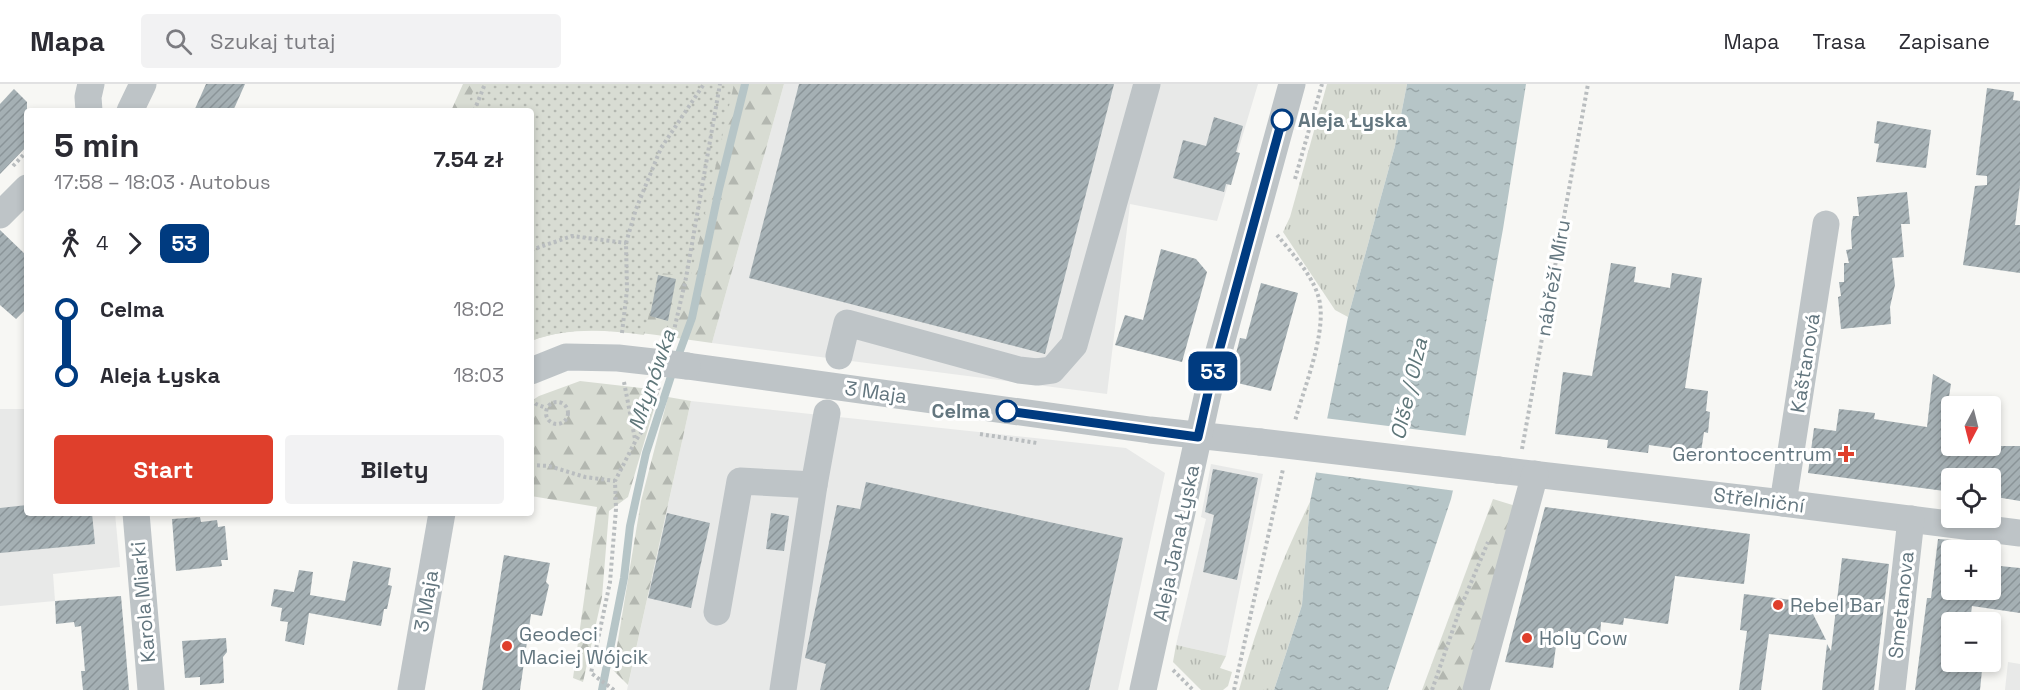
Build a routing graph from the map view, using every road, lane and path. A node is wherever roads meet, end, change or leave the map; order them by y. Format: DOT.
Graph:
graph roads {
  1 [pos="91,84"];
  2 [pos="143,84"];
  3 [pos="484,84"];
  4 [pos="704,84"];
  5 [pos="720,84"];
  6 [pos="1147,84"];
  7 [pos="1292,84"];
  8 [pos="1588,84"];
  9 [pos="89,108"];
  10 [pos="131,108"];
  11 [pos="475,108"];
  12 [pos="24,191"];
  13 [pos="0,215"];
  14 [pos="1826,224"];
  15 [pos="626,243"];
  16 [pos="534,249"];
  17 [pos="673,338"];
  18 [pos="838,356"];
  19 [pos="621,369"];
  20 [pos="534,370"];
  21 [pos="534,403"];
  22 [pos="546,408"];
  23 [pos="827,413"];
  24 [pos="1198,437"];
  25 [pos="1260,442"];
  26 [pos="534,465"];
  27 [pos="1517,472"];
  28 [pos="615,481"];
  29 [pos="814,485"];
  30 [pos="1784,503"];
  31 [pos="136,516"];
  32 [pos="441,516"];
  33 [pos="1911,519"];
  34 [pos="2020,533"];
  35 [pos="1490,538"];
  36 [pos="717,612"];
  37 [pos="1165,667"];
  38 [pos="151,690"];
  39 [pos="411,690"];
  40 [pos="614,690"];
  41 [pos="783,690"];
  42 [pos="1143,690"];
  43 [pos="1193,690"];
  44 [pos="1432,690"];
  45 [pos="1476,690"];
  46 [pos="1892,690"];
  1 -- 9 [label="street"];
  2 -- 10 [label="street"];
  3 -- 11 [label="path"];
  4 -- 15 [label="path"];
  5 -- 17 [label="path"];
  6 -- 18 [label="street"];
  7 -- 24 [label="street, Aleja Jana Łyska"];
  8 -- 27 [label="path, nábřeží Míru"];
  12 -- 13 [label="street"];
  14 -- 30 [label="street, Kaštanová"];
  15 -- 16 [label="path"];
  15 -- 19 [label="path"];
  19 -- 20 [label="street, 3 Maja"];
  19 -- 24 [label="street, 3 Maja"];
  19 -- 28 [label="path"];
  21 -- 22 [label="path"];
  22 -- 22 [label="path"];
  23 -- 29 [label="street"];
  24 -- 25 [label="street, 3 Maja"];
  24 -- 42 [label="street, Aleja Jana Łyska"];
  25 -- 27 [label="street, Střelniční, bridge"];
  26 -- 28 [label="path"];
  27 -- 30 [label="street, Střelniční"];
  27 -- 45 [label="street"];
  28 -- 40 [label="path"];
  29 -- 36 [label="street"];
  29 -- 41 [label="street"];
  30 -- 33 [label="street, Střelniční"];
  31 -- 38 [label="street, Karola Miarki"];
  32 -- 39 [label="street, 3 Maja"];
  33 -- 34 [label="street, Střelniční"];
  33 -- 46 [label="street, Smetanova"];
  35 -- 44 [label="path"];
  37 -- 43 [label="path"];
}
